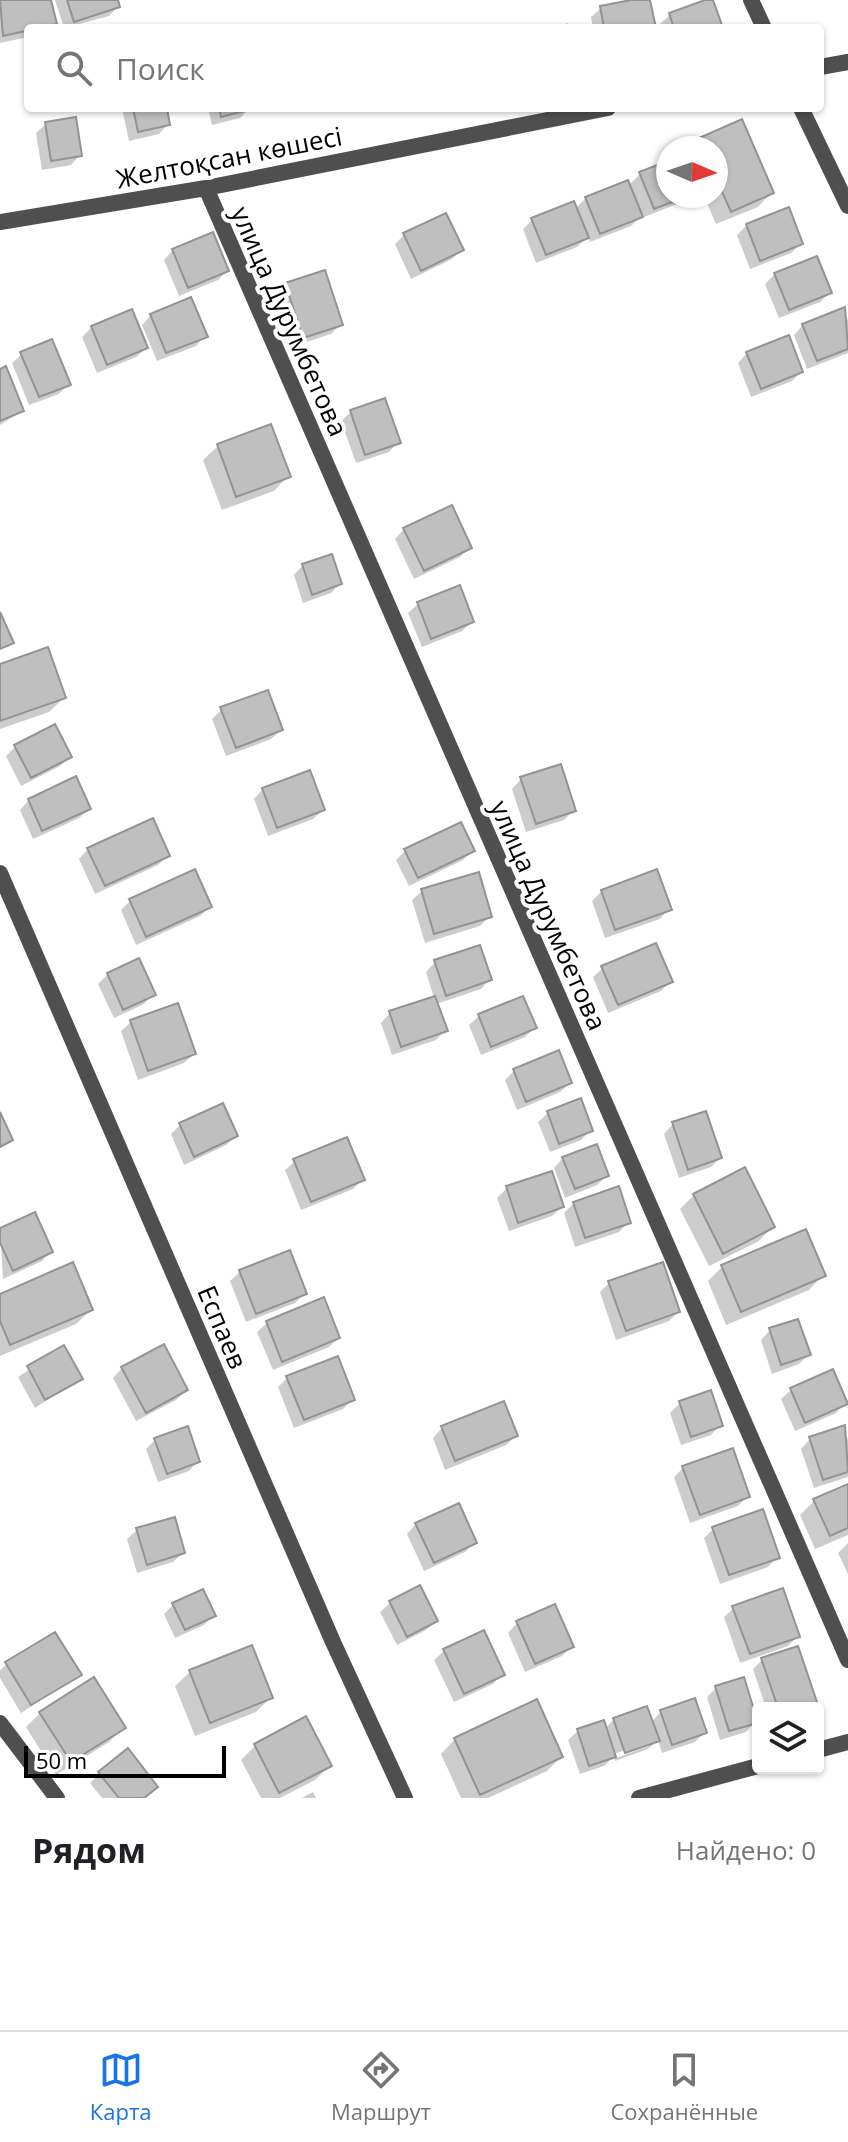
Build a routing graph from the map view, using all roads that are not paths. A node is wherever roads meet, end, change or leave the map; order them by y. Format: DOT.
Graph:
graph roads {
  1 [pos="751,0"];
  2 [pos="762,24"];
  3 [pos="848,62"];
  4 [pos="824,66"];
  5 [pos="588,112"];
  6 [pos="803,112"];
  7 [pos="206,188"];
  8 [pos="848,206"];
  9 [pos="0,222"];
  10 [pos="0,873"];
  11 [pos="848,1660"];
  12 [pos="0,1723"];
  13 [pos="848,1742"];
  14 [pos="824,1748"];
  15 [pos="752,1768"];
  16 [pos="57,1798"];
  17 [pos="405,1798"];
  18 [pos="639,1798"];
  1 -- 2 [label="street"];
  3 -- 4 [label="street"];
  5 -- 7 [label="street, Желтоқсан көшесі"];
  6 -- 8 [label="street"];
  7 -- 9 [label="street, Желтоқсан көшесі"];
  7 -- 11 [label="street, улица Дурумбетова"];
  10 -- 17 [label="street, Еспаев"];
  12 -- 16 [label="street"];
  13 -- 14 [label="street"];
  15 -- 18 [label="street"];
}
